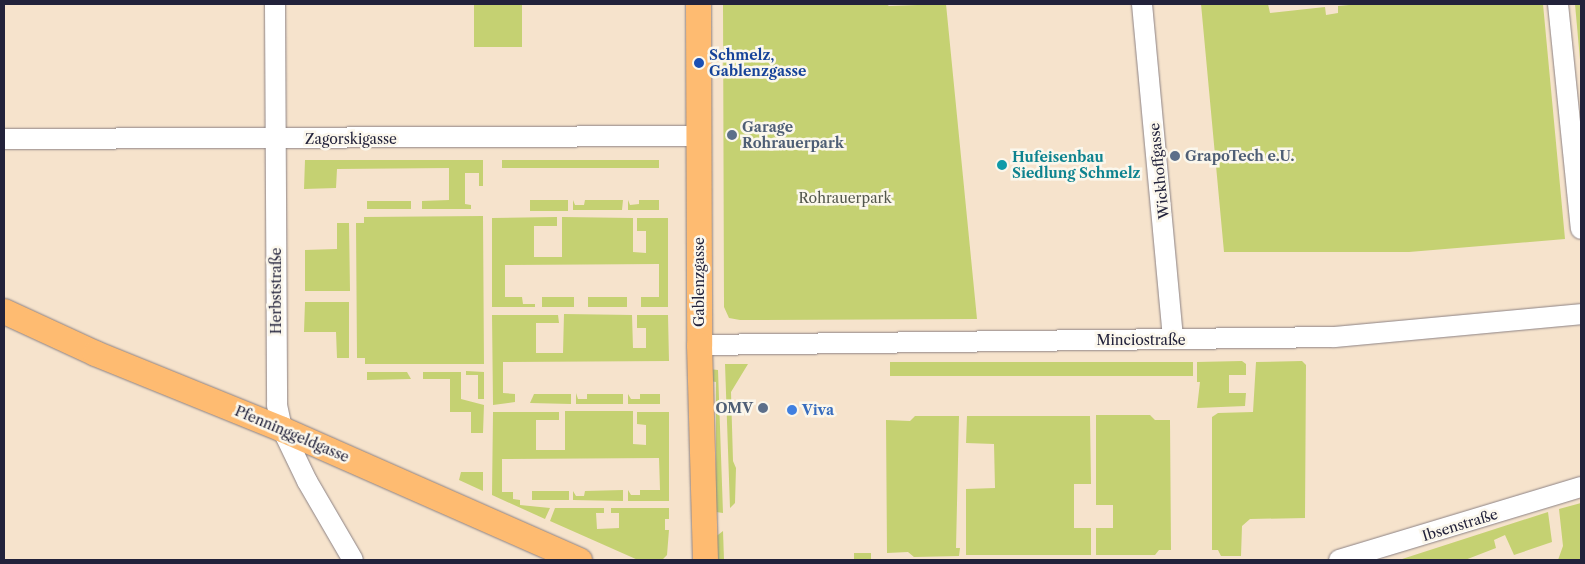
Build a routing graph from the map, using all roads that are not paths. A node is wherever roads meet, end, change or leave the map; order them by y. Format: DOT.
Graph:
graph roads {
  1 [pos="275,4"];
  2 [pos="698,4"];
  3 [pos="1142,4"];
  4 [pos="1558,4"];
  5 [pos="699,136"];
  6 [pos="4,139"];
  7 [pos="275,140"];
  8 [pos="1581,229"];
  9 [pos="4,311"];
  10 [pos="1581,314"];
  11 [pos="1173,340"];
  12 [pos="699,345"];
  13 [pos="282,429"];
  14 [pos="1581,487"];
  15 [pos="703,524"];
  16 [pos="353,560"];
  17 [pos="579,560"];
  18 [pos="688,560"];
  19 [pos="705,560"];
  20 [pos="1338,560"];
  1 -- 7 [label="street, Herbststraße"];
  2 -- 5 [label="main road, Gablenzgasse"];
  3 -- 11 [label="street, Wickhoffgasse"];
  4 -- 8 [label="street"];
  5 -- 7 [label="street, Zagorskigasse"];
  5 -- 12 [label="main road, Gablenzgasse"];
  6 -- 7 [label="street, Zagorskigasse"];
  7 -- 13 [label="street, Herbststraße"];
  9 -- 13 [label="main road, Pfenninggeldgasse"];
  10 -- 11 [label="street, Minciostraße"];
  11 -- 12 [label="street, Minciostraße"];
  12 -- 15 [label="main road, Gablenzgasse"];
  13 -- 16 [label="street, Herbststraße"];
  13 -- 17 [label="main road, Pfenninggeldgasse"];
  14 -- 20 [label="street, Ibsenstraße"];
  15 -- 18 [label="main road"];
  15 -- 19 [label="main road, Gablenzgasse"];
}
